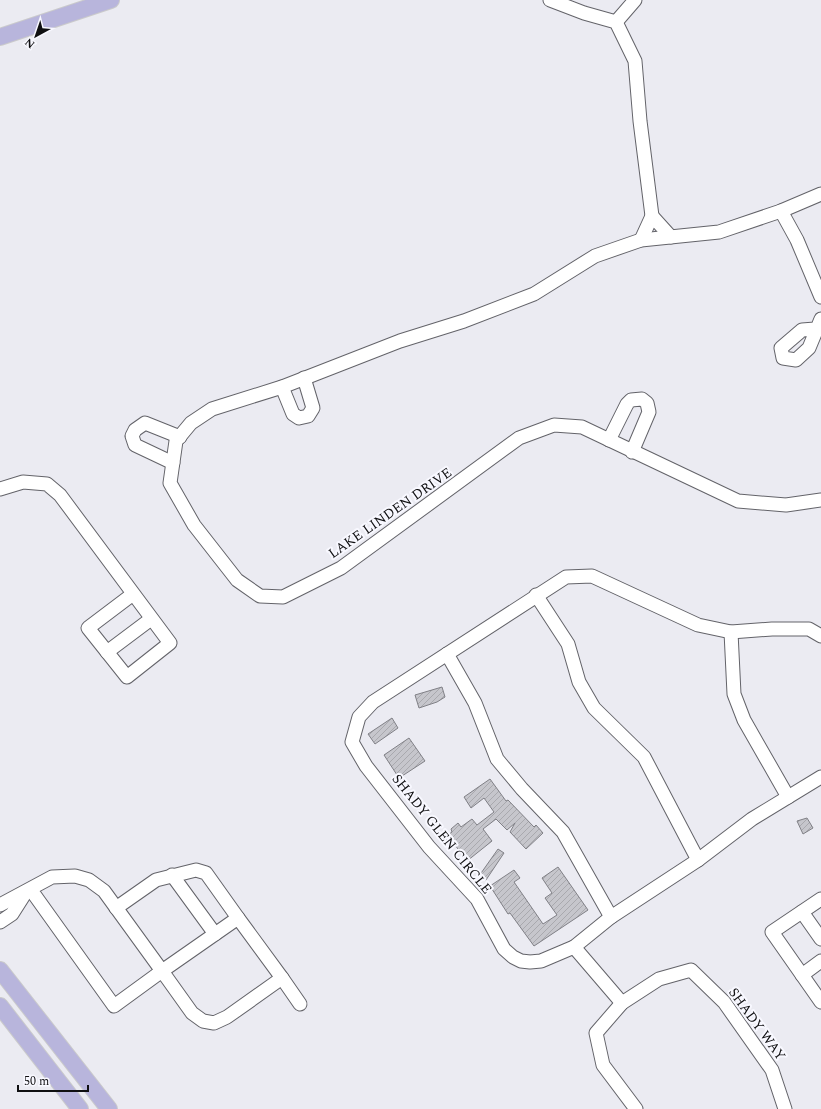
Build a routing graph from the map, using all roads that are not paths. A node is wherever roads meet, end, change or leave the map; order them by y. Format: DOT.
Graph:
graph roads {
  1 [pos="111,0"];
  2 [pos="550,0"];
  3 [pos="635,0"];
  4 [pos="616,22"];
  5 [pos="0,37"];
  6 [pos="821,194"];
  7 [pos="781,211"];
  8 [pos="652,216"];
  9 [pos="671,237"];
  10 [pos="641,240"];
  11 [pos="821,297"];
  12 [pos="304,378"];
  13 [pos="282,387"];
  14 [pos="180,437"];
  15 [pos="609,440"];
  16 [pos="632,452"];
  17 [pos="173,463"];
  18 [pos="0,489"];
  19 [pos="821,500"];
  20 [pos="133,594"];
  21 [pos="536,595"];
  22 [pos="151,619"];
  23 [pos="731,632"];
  24 [pos="821,636"];
  25 [pos="107,652"];
  26 [pos="447,654"];
  27 [pos="821,777"];
  28 [pos="788,797"];
  29 [pos="698,860"];
  30 [pos="172,875"];
  31 [pos="28,891"];
  32 [pos="821,899"];
  33 [pos="0,905"];
  34 [pos="116,908"];
  35 [pos="802,912"];
  36 [pos="611,917"];
  37 [pos="238,918"];
  38 [pos="0,922"];
  39 [pos="215,934"];
  40 [pos="821,938"];
  41 [pos="574,947"];
  42 [pos="821,961"];
  43 [pos="0,970"];
  44 [pos="162,971"];
  45 [pos="802,975"];
  46 [pos="282,978"];
  47 [pos="821,1002"];
  48 [pos="622,1003"];
  49 [pos="300,1004"];
  50 [pos="0,1006"];
  51 [pos="80,1109"];
  52 [pos="109,1109"];
  53 [pos="636,1109"];
  54 [pos="785,1109"];
  1 -- 5 [label="main road"];
  2 -- 4 [label="street"];
  3 -- 4 [label="street"];
  4 -- 8 [label="street"];
  6 -- 7 [label="street, LAKE LINDEN DRIVE"];
  7 -- 9 [label="street, LAKE LINDEN DRIVE"];
  7 -- 11 [label="street"];
  8 -- 9 [label="street"];
  8 -- 10 [label="street"];
  9 -- 10 [label="street, LAKE LINDEN DRIVE"];
  10 -- 12 [label="street, LAKE LINDEN DRIVE"];
  12 -- 13 [label="street, LAKE LINDEN DRIVE"];
  12 -- 13 [label="street"];
  13 -- 14 [label="street, LAKE LINDEN DRIVE"];
  14 -- 17 [label="street, LAKE LINDEN DRIVE"];
  14 -- 17 [label="street"];
  15 -- 16 [label="street, LAKE LINDEN DRIVE"];
  15 -- 16 [label="street"];
  15 -- 17 [label="street, LAKE LINDEN DRIVE"];
  16 -- 19 [label="street, LAKE LINDEN DRIVE"];
  18 -- 20 [label="street"];
  20 -- 22 [label="street"];
  20 -- 25 [label="street"];
  21 -- 23 [label="street, SHADY GLEN CIRCLE"];
  21 -- 26 [label="street, SHADY GLEN CIRCLE"];
  21 -- 29 [label="street"];
  22 -- 25 [label="street"];
  22 -- 25 [label="street"];
  23 -- 24 [label="street, SHADY GLEN CIRCLE"];
  23 -- 28 [label="street"];
  26 -- 36 [label="street"];
  26 -- 41 [label="street, SHADY GLEN CIRCLE"];
  27 -- 28 [label="street, SHADY GLEN CIRCLE"];
  28 -- 29 [label="street, SHADY GLEN CIRCLE"];
  29 -- 36 [label="street, SHADY GLEN CIRCLE"];
  30 -- 34 [label="street"];
  30 -- 37 [label="street"];
  30 -- 39 [label="street"];
  31 -- 33 [label="street"];
  31 -- 34 [label="street"];
  31 -- 38 [label="street"];
  31 -- 44 [label="street"];
  32 -- 35 [label="street"];
  34 -- 44 [label="street"];
  35 -- 40 [label="street"];
  35 -- 45 [label="street"];
  36 -- 41 [label="street, SHADY GLEN CIRCLE"];
  37 -- 39 [label="street"];
  37 -- 46 [label="street"];
  39 -- 44 [label="street"];
  41 -- 48 [label="street"];
  42 -- 45 [label="street"];
  43 -- 52 [label="main road"];
  44 -- 46 [label="street"];
  45 -- 47 [label="street"];
  46 -- 49 [label="street"];
  48 -- 53 [label="street"];
  48 -- 54 [label="street, SHADY WAY"];
  50 -- 51 [label="main road"];
}
